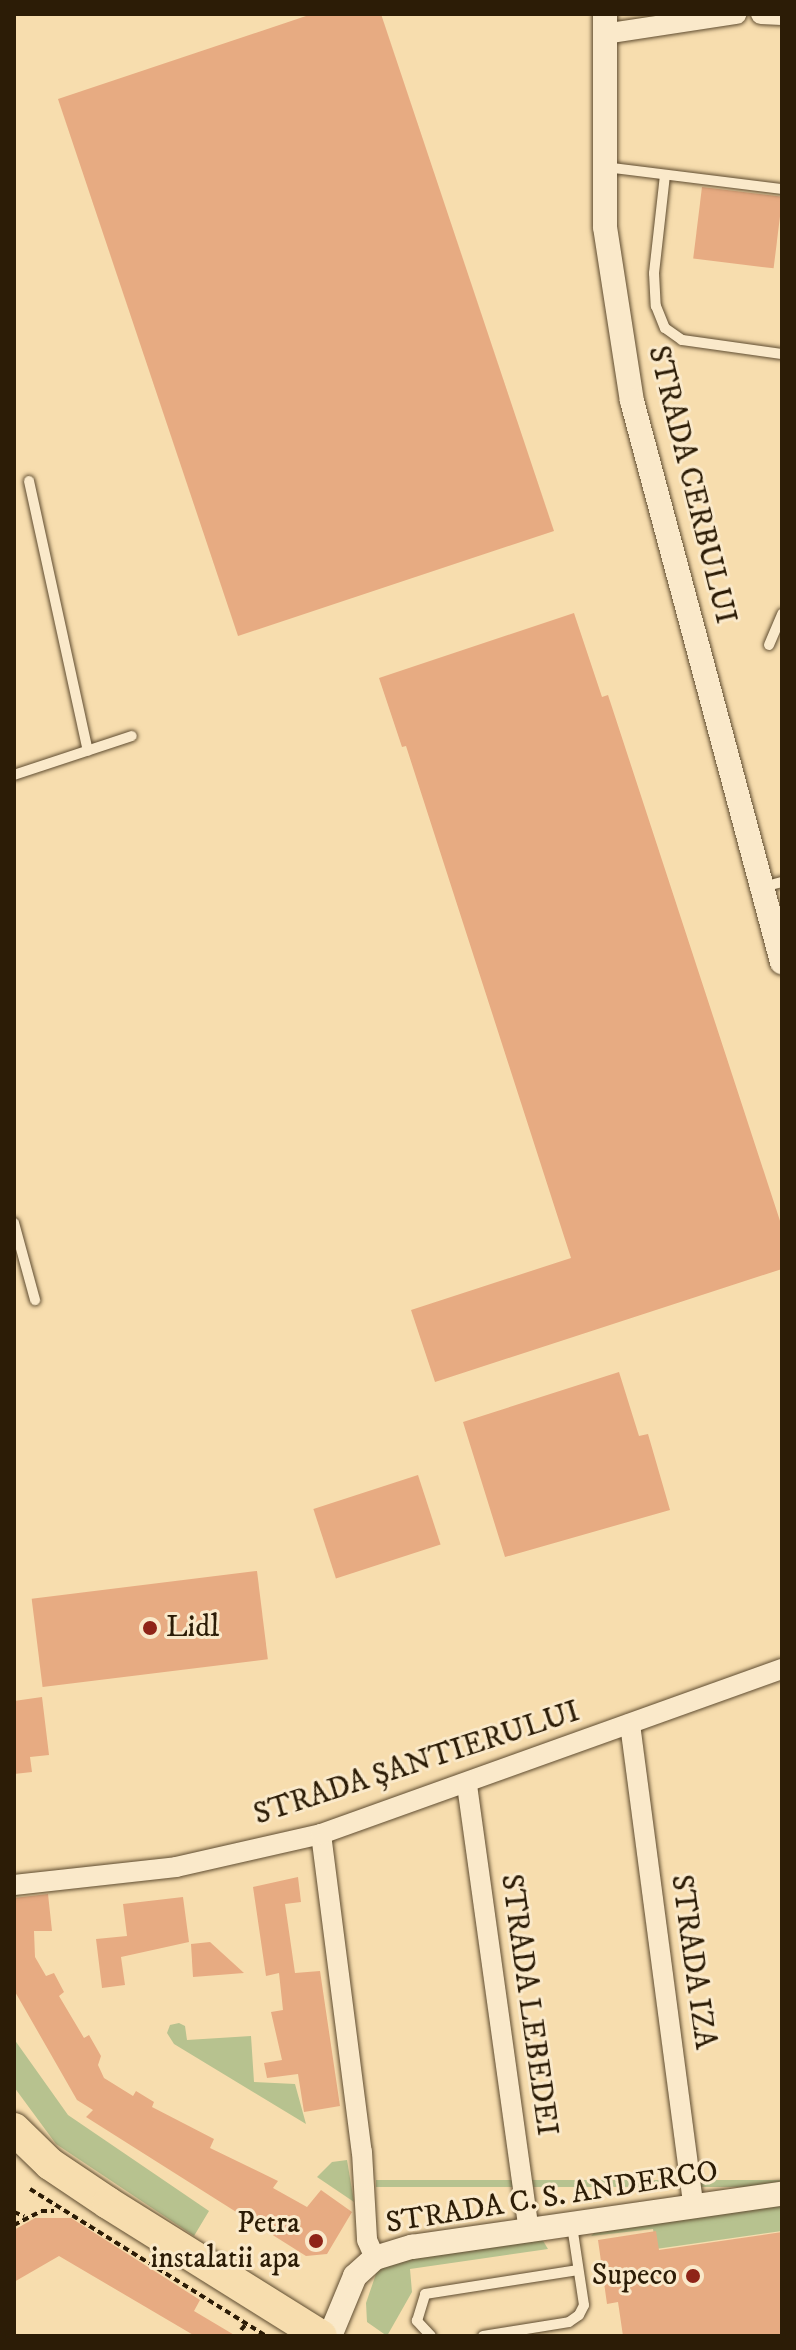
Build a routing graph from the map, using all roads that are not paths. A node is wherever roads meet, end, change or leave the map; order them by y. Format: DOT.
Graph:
graph roads {
  1 [pos="737,14"];
  2 [pos="761,14"];
  3 [pos="782,15"];
  4 [pos="604,24"];
  5 [pos="603,167"];
  6 [pos="665,175"];
  7 [pos="782,189"];
  8 [pos="782,354"];
  9 [pos="29,481"];
  10 [pos="782,614"];
  11 [pos="769,645"];
  12 [pos="132,736"];
  13 [pos="88,751"];
  14 [pos="14,775"];
  15 [pos="771,884"];
  16 [pos="782,962"];
  17 [pos="14,1223"];
  18 [pos="35,1300"];
  19 [pos="782,1669"];
  20 [pos="630,1724"];
  21 [pos="467,1785"];
  22 [pos="321,1834"];
  23 [pos="14,1885"];
  24 [pos="17,2133"];
  25 [pos="782,2194"];
  26 [pos="694,2208"];
  27 [pos="572,2226"];
  28 [pos="529,2232"];
  29 [pos="375,2258"];
  30 [pos="578,2270"];
  31 [pos="321,2336"];
  32 [pos="330,2336"];
  33 [pos="431,2336"];
  34 [pos="483,2336"];
  1 -- 4 [label="street"];
  2 -- 3 [label="street"];
  4 -- 5 [label="street, STRADA CERBULUI"];
  5 -- 6 [label="lane"];
  5 -- 15 [label="street, STRADA CERBULUI"];
  6 -- 7 [label="lane"];
  6 -- 8 [label="lane"];
  9 -- 13 [label="lane"];
  10 -- 11 [label="lane"];
  12 -- 13 [label="lane"];
  13 -- 14 [label="lane"];
  15 -- 16 [label="street, STRADA CERBULUI"];
  17 -- 18 [label="lane"];
  19 -- 20 [label="street, STRADA ȘANTIERULUI"];
  20 -- 21 [label="street, STRADA ȘANTIERULUI"];
  20 -- 26 [label="street, STRADA IZA"];
  21 -- 22 [label="street, STRADA ȘANTIERULUI"];
  21 -- 28 [label="street, STRADA LEBEDEI"];
  22 -- 23 [label="street, STRADA ȘANTIERULUI"];
  22 -- 29 [label="street"];
  24 -- 31 [label="main road"];
  25 -- 26 [label="street, STRADA C. S. ANDERCO"];
  26 -- 27 [label="street, STRADA C. S. ANDERCO"];
  27 -- 28 [label="street, STRADA C. S. ANDERCO"];
  27 -- 30 [label="lane"];
  28 -- 29 [label="street, STRADA C. S. ANDERCO"];
  29 -- 32 [label="street, STRADA C. S. ANDERCO"];
  30 -- 33 [label="lane"];
  30 -- 34 [label="lane"];
}
